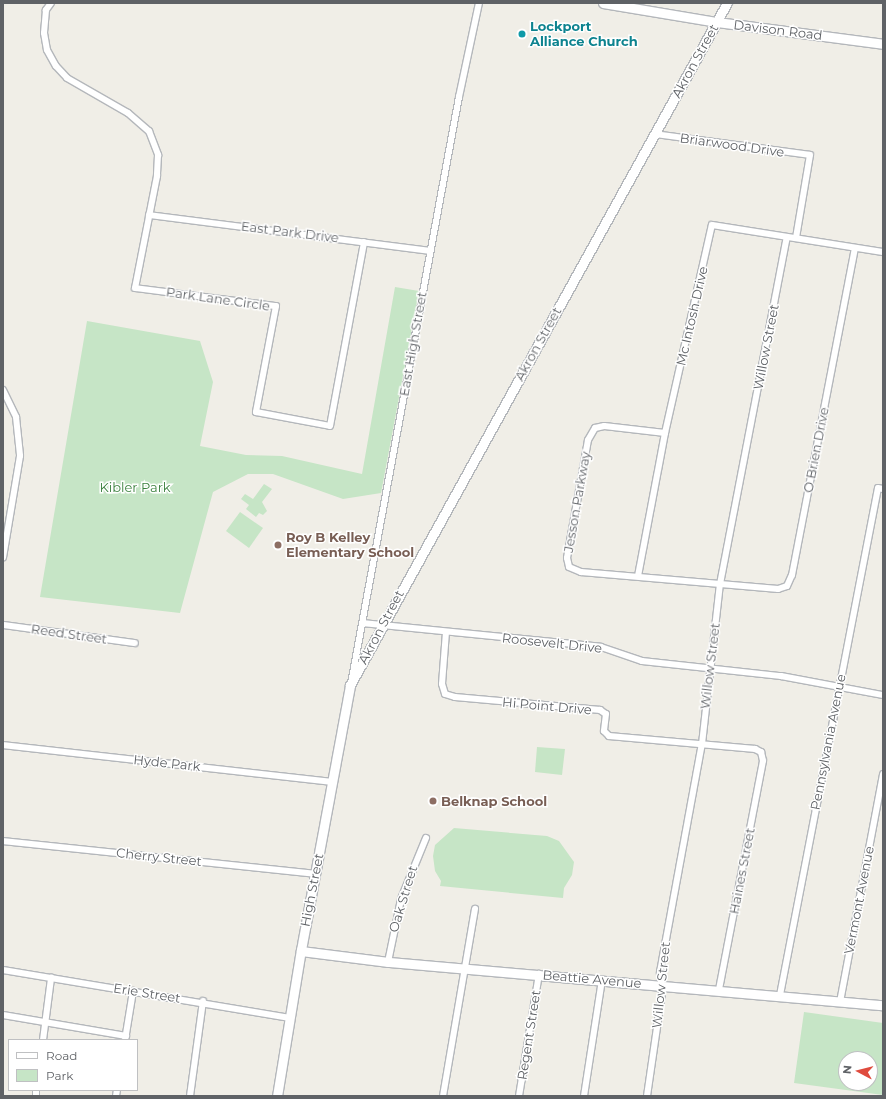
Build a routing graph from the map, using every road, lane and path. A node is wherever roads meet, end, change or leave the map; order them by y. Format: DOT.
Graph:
graph roads {
  1 [pos="51,3"];
  2 [pos="479,3"];
  3 [pos="603,3"];
  4 [pos="727,3"];
  5 [pos="717,22"];
  6 [pos="883,44"];
  7 [pos="654,134"];
  8 [pos="149,215"];
  9 [pos="787,237"];
  10 [pos="796,238"];
  11 [pos="364,242"];
  12 [pos="855,248"];
  13 [pos="430,251"];
  14 [pos="883,252"];
  15 [pos="3,390"];
  16 [pos="665,433"];
  17 [pos="880,489"];
  18 [pos="3,558"];
  19 [pos="638,576"];
  20 [pos="720,584"];
  21 [pos="362,623"];
  22 [pos="3,625"];
  23 [pos="381,626"];
  24 [pos="446,632"];
  25 [pos="135,643"];
  26 [pos="710,667"];
  27 [pos="350,685"];
  28 [pos="838,687"];
  29 [pos="883,696"];
  30 [pos="702,744"];
  31 [pos="3,745"];
  32 [pos="761,752"];
  33 [pos="883,774"];
  34 [pos="332,782"];
  35 [pos="426,838"];
  36 [pos="3,841"];
  37 [pos="316,874"];
  38 [pos="475,909"];
  39 [pos="301,951"];
  40 [pos="388,962"];
  41 [pos="464,968"];
  42 [pos="3,970"];
  43 [pos="539,974"];
  44 [pos="51,978"];
  45 [pos="602,980"];
  46 [pos="660,984"];
  47 [pos="719,989"];
  48 [pos="133,991"];
  49 [pos="780,996"];
  50 [pos="203,1001"];
  51 [pos="840,1002"];
  52 [pos="883,1005"];
  53 [pos="3,1015"];
  54 [pos="290,1018"];
  55 [pos="45,1022"];
  56 [pos="125,1038"];
  57 [pos="43,1039"];
  58 [pos="190,1096"];
  59 [pos="277,1096"];
  60 [pos="443,1096"];
  61 [pos="519,1096"];
  62 [pos="584,1096"];
  63 [pos="647,1096"];
  1 -- 8 [label="street, Park Lane Circle"];
  2 -- 13 [label="street, East High Street"];
  3 -- 5 [label="main road, Davison Road"];
  4 -- 5 [label="main road, Akron Street"];
  5 -- 6 [label="main road, Davison Road"];
  5 -- 7 [label="main road, Akron Street"];
  7 -- 10 [label="street, Briarwood Drive"];
  7 -- 23 [label="main road, Akron Street"];
  8 -- 11 [label="street, East Park Drive"];
  8 -- 11 [label="street, Park Lane Circle"];
  9 -- 10 [label="street, Mc Intosh Drive"];
  9 -- 16 [label="street, Mc Intosh Drive"];
  9 -- 20 [label="street, Willow Street"];
  10 -- 12 [label="street, Mc Intosh Drive"];
  11 -- 13 [label="street, East Park Drive"];
  12 -- 14 [label="street, Mc Intosh Drive"];
  12 -- 20 [label="street, O Brien Drive"];
  13 -- 21 [label="street, East High Street"];
  15 -- 18 [label="street"];
  16 -- 19 [label="street, Mc Intosh Drive"];
  16 -- 19 [label="street, Jesson Parkway"];
  17 -- 28 [label="street, Pennsylvania Avenue"];
  19 -- 20 [label="street, Jesson Parkway"];
  20 -- 26 [label="street, Willow Street"];
  21 -- 23 [label="street, Roosevelt Drive"];
  21 -- 27 [label="street, East High Street"];
  22 -- 25 [label="street, Reed Street"];
  23 -- 24 [label="street, Roosevelt Drive"];
  23 -- 27 [label="main road, Akron Street"];
  24 -- 26 [label="street, Roosevelt Drive"];
  24 -- 30 [label="street, Hi Point Drive"];
  26 -- 28 [label="street, Roosevelt Drive"];
  26 -- 30 [label="street, Willow Street"];
  27 -- 34 [label="main road, High Street"];
  28 -- 29 [label="street, Roosevelt Drive"];
  28 -- 49 [label="street, Pennsylvania Avenue"];
  30 -- 32 [label="street, Hi Point Drive"];
  30 -- 46 [label="street, Willow Street"];
  31 -- 34 [label="street, Hyde Park"];
  32 -- 47 [label="street, Haines Street"];
  33 -- 51 [label="street, Vermont Avenue"];
  34 -- 37 [label="main road, High Street"];
  35 -- 40 [label="street, Oak Street"];
  36 -- 37 [label="street, Cherry Street"];
  37 -- 39 [label="main road, High Street"];
  38 -- 41 [label="street"];
  39 -- 40 [label="main road, Beattie Avenue"];
  39 -- 54 [label="main road, High Street"];
  40 -- 41 [label="main road, Beattie Avenue"];
  41 -- 43 [label="main road, Beattie Avenue"];
  41 -- 60 [label="street"];
  42 -- 44 [label="street, Erie Street"];
  43 -- 45 [label="main road, Beattie Avenue"];
  43 -- 61 [label="street, Regent Street"];
  44 -- 48 [label="street, Erie Street"];
  44 -- 55 [label="street"];
  45 -- 46 [label="main road, Beattie Avenue"];
  45 -- 62 [label="street"];
  46 -- 47 [label="main road, Beattie Avenue"];
  46 -- 63 [label="street, Willow Street"];
  47 -- 49 [label="main road, Beattie Avenue"];
  48 -- 50 [label="street, Erie Street"];
  48 -- 56 [label="street"];
  49 -- 51 [label="main road, Beattie Avenue"];
  50 -- 54 [label="street, Erie Street"];
  50 -- 58 [label="street"];
  51 -- 52 [label="main road, Beattie Avenue"];
  53 -- 55 [label="street"];
  54 -- 59 [label="main road, High Street"];
  55 -- 56 [label="street"];
  55 -- 57 [label="street"];
}
